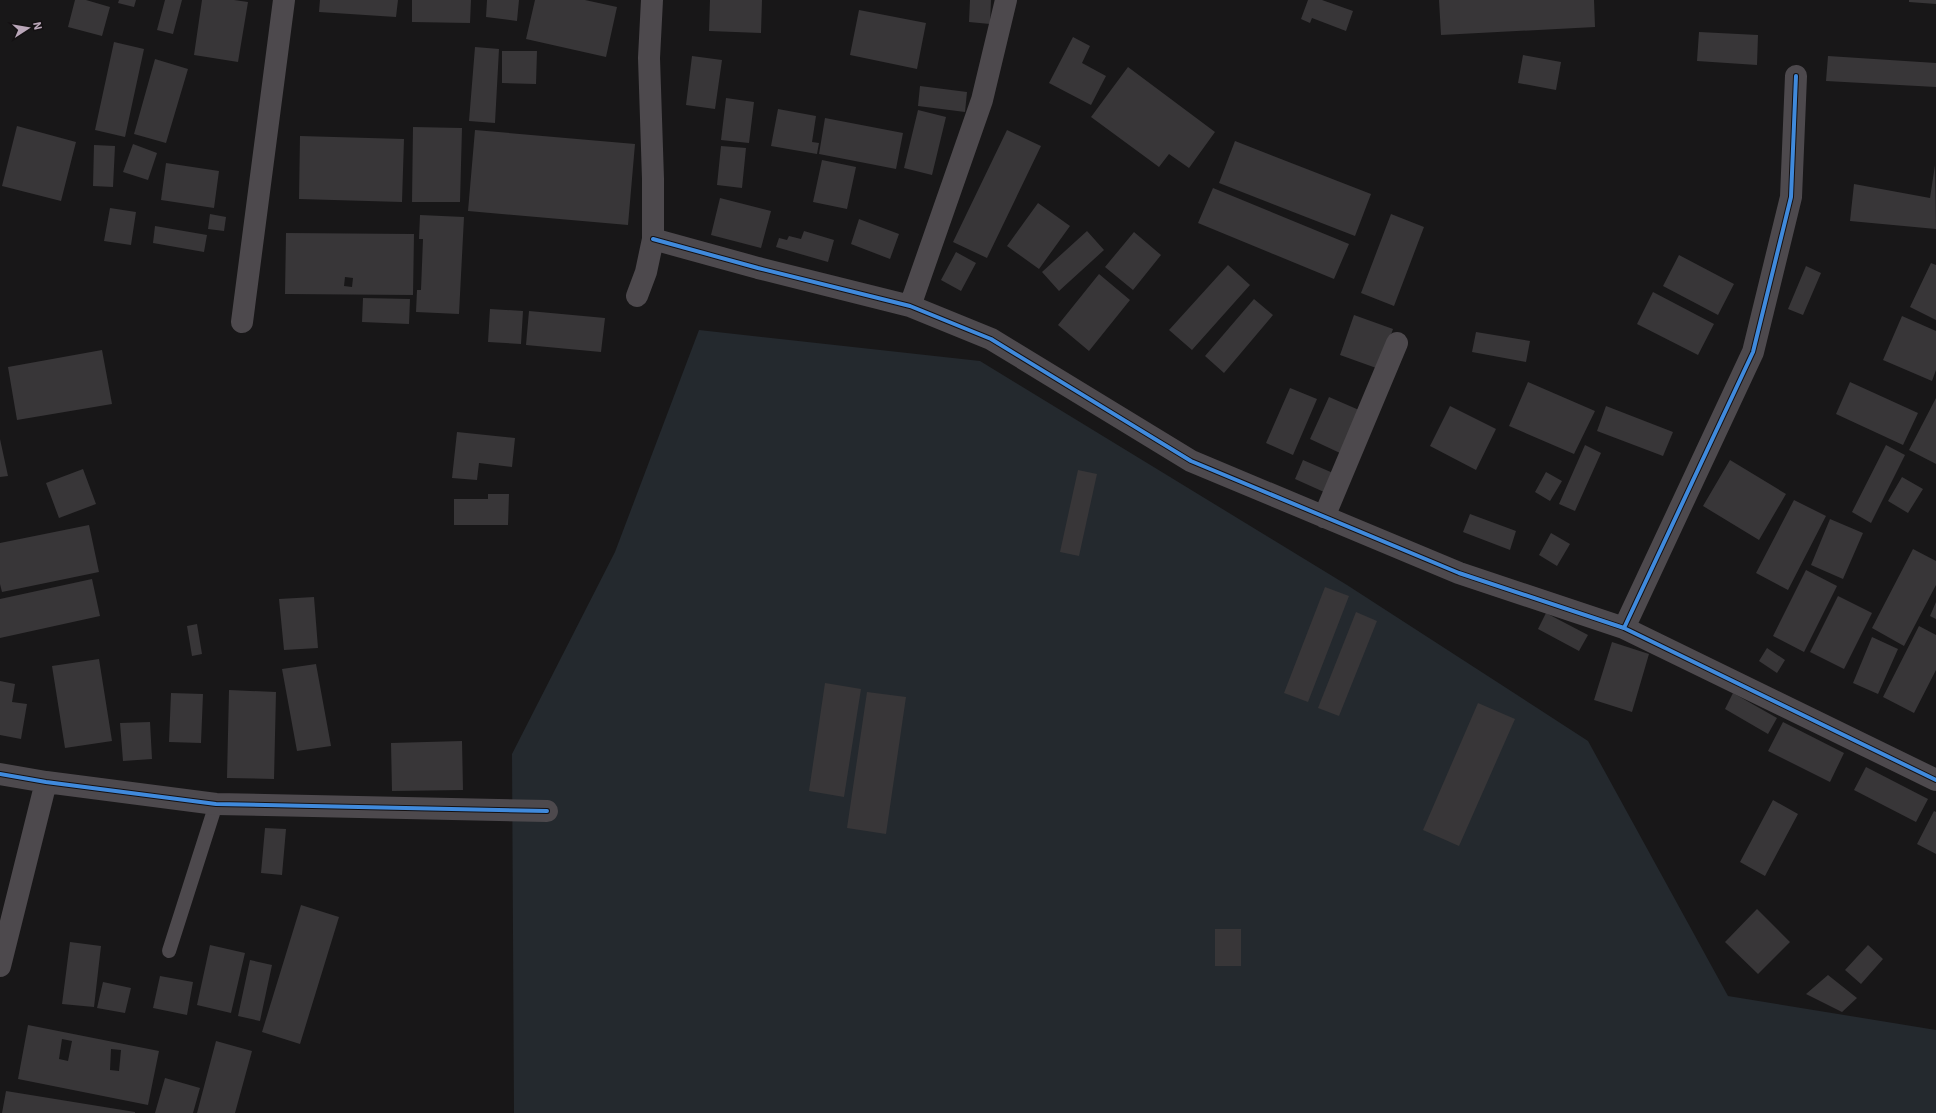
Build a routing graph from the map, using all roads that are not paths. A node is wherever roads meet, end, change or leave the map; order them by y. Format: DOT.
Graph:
graph roads {
  1 [pos="284,0"];
  2 [pos="652,0"];
  3 [pos="1006,0"];
  4 [pos="1796,76"];
  5 [pos="653,240"];
  6 [pos="638,296"];
  7 [pos="910,306"];
  8 [pos="242,322"];
  9 [pos="1397,343"];
  10 [pos="1324,517"];
  11 [pos="1624,628"];
  12 [pos="0,774"];
  13 [pos="1936,780"];
  14 [pos="46,782"];
  15 [pos="216,804"];
  16 [pos="547,811"];
  17 [pos="169,951"];
  18 [pos="0,966"];
  1 -- 8 [label="street"];
  2 -- 5 [label="street"];
  3 -- 7 [label="street"];
  4 -- 11 [label="street"];
  5 -- 6 [label="street"];
  5 -- 7 [label="street"];
  7 -- 10 [label="street"];
  9 -- 10 [label="street"];
  10 -- 11 [label="street"];
  11 -- 13 [label="street"];
  12 -- 14 [label="street"];
  14 -- 15 [label="street"];
  14 -- 18 [label="street"];
  15 -- 16 [label="street"];
  15 -- 17 [label="lane"];
}
